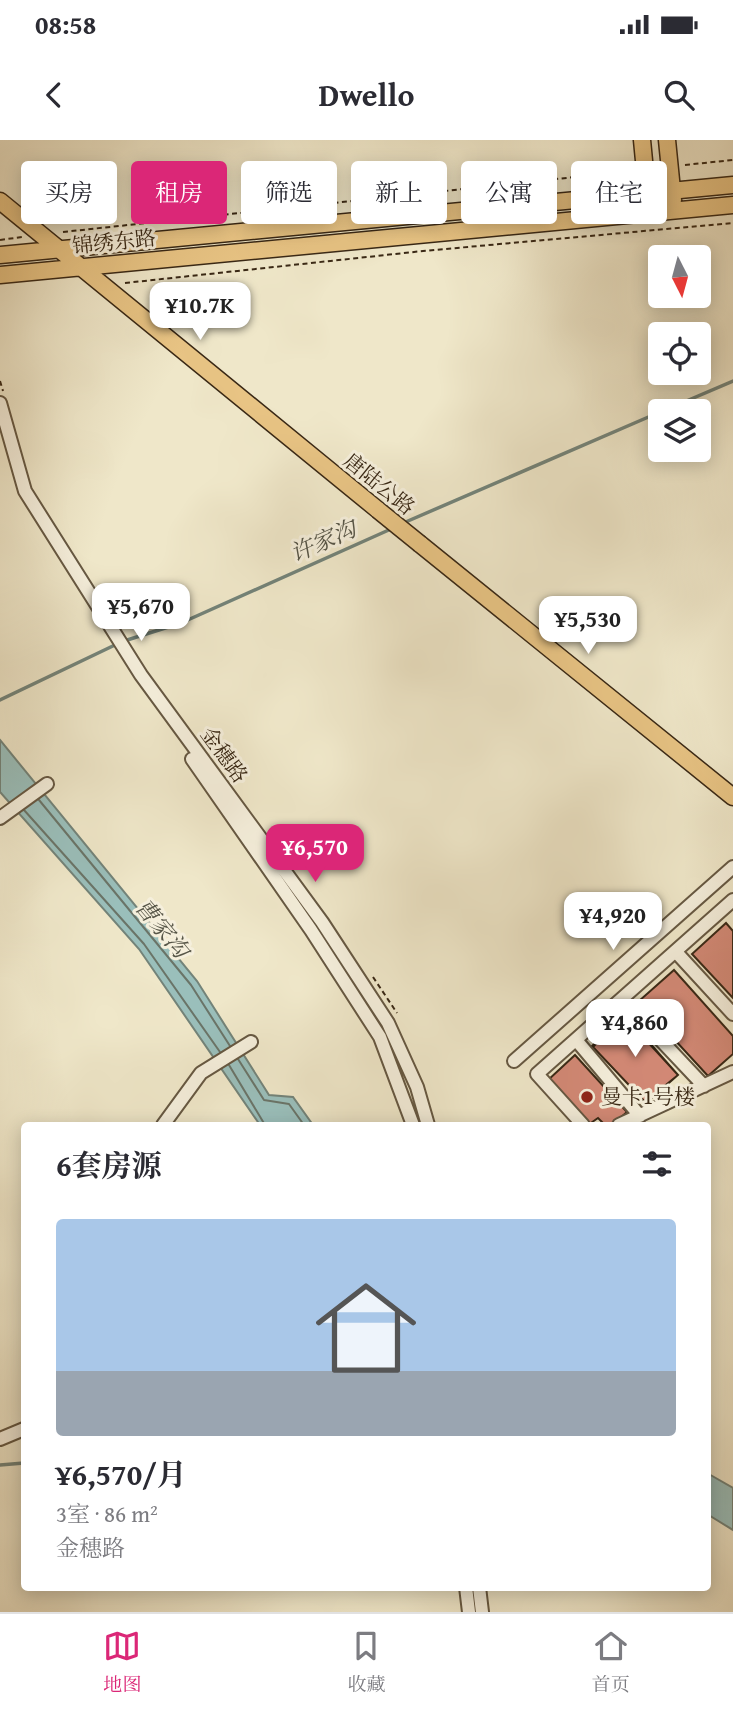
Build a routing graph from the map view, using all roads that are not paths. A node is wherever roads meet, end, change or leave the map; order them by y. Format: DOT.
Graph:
graph roads {
  1 [pos="667,140"];
  2 [pos="642,142"];
  3 [pos="644,161"];
  4 [pos="733,185"];
  5 [pos="667,191"];
  6 [pos="673,191"];
  7 [pos="571,200"];
  8 [pos="0,201"];
  9 [pos="733,205"];
  10 [pos="673,209"];
  11 [pos="667,210"];
  12 [pos="571,219"];
  13 [pos="60,248"];
  14 [pos="0,255"];
  15 [pos="81,267"];
  16 [pos="0,275"];
  17 [pos="0,402"];
  18 [pos="0,433"];
  19 [pos="110,631"];
  20 [pos="139,676"];
  21 [pos="47,783"];
  22 [pos="732,795"];
  23 [pos="3,816"];
  24 [pos="733,867"];
  25 [pos="731,907"];
  26 [pos="676,952"];
  27 [pos="623,1000"];
  28 [pos="733,1014"];
  29 [pos="578,1041"];
  30 [pos="251,1042"];
  31 [pos="514,1061"];
  32 [pos="733,1072"];
  33 [pos="704,1086"];
  34 [pos="640,1116"];
  35 [pos="165,1122"];
  36 [pos="413,1122"];
  37 [pos="427,1122"];
  38 [pos="580,1122"];
  39 [pos="627,1122"];
  40 [pos="21,1430"];
  41 [pos="0,1439"];
  42 [pos="466,1591"];
  43 [pos="479,1591"];
  44 [pos="469,1612"];
  45 [pos="482,1612"];
  1 -- 6 [label="main road"];
  2 -- 3 [label="main road"];
  4 -- 6 [label="main road, 锦绣东路"];
  5 -- 6 [label="main road, 锦绣东路"];
  6 -- 10 [label="main road"];
  7 -- 13 [label="main road, 锦绣东路"];
  8 -- 13 [label="main road, 唐陆公路"];
  9 -- 10 [label="main road, 锦绣东路"];
  10 -- 11 [label="main road, 锦绣东路"];
  12 -- 15 [label="main road, 锦绣东路"];
  13 -- 14 [label="main road, 锦绣东路"];
  13 -- 15 [label="main road, 唐陆公路"];
  15 -- 16 [label="main road, 锦绣东路"];
  15 -- 22 [label="main road, 唐陆公路, bridge"];
  17 -- 19 [label="street, 金穗路"];
  18 -- 19 [label="street, 金穗路"];
  19 -- 20 [label="street, 金穗路"];
  20 -- 36 [label="street, 金穗路"];
  20 -- 37 [label="street, 金穗路"];
  21 -- 23 [label="street"];
  24 -- 31 [label="street"];
  25 -- 26 [label="street"];
  26 -- 27 [label="street"];
  26 -- 28 [label="street"];
  27 -- 29 [label="street"];
  27 -- 33 [label="street"];
  29 -- 34 [label="street"];
  29 -- 38 [label="street"];
  30 -- 35 [label="street"];
  32 -- 33 [label="street"];
  33 -- 34 [label="street"];
  34 -- 39 [label="street"];
  40 -- 41 [label="street"];
  42 -- 44 [label="street"];
  43 -- 45 [label="street"];
}
